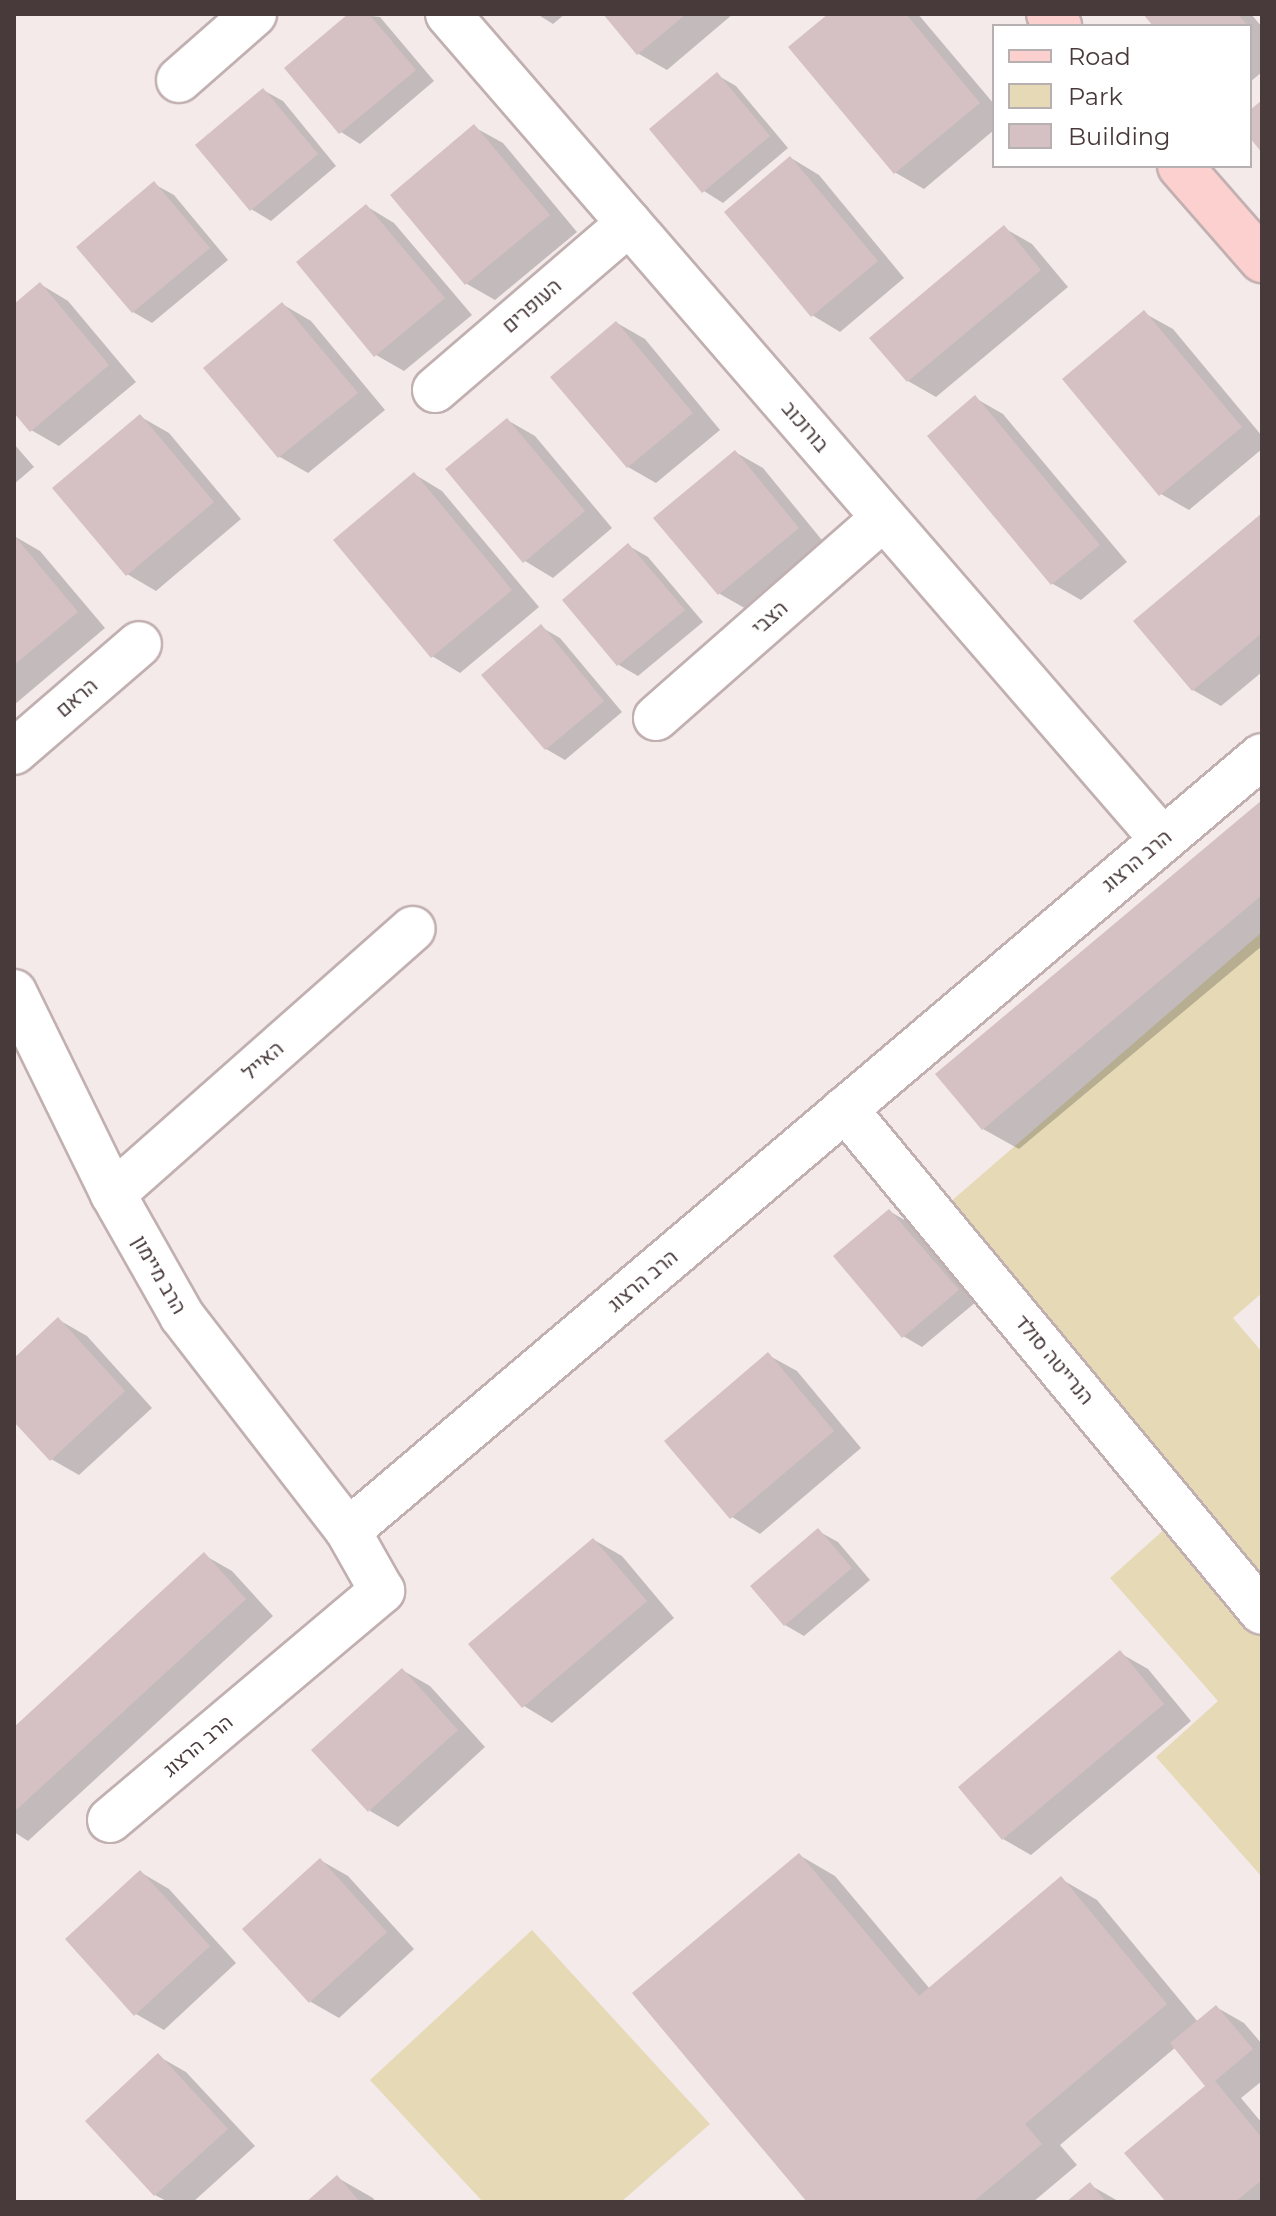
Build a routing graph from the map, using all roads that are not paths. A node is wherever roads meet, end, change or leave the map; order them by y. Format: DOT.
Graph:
graph roads {
  1 [pos="254,14"];
  2 [pos="448,14"];
  3 [pos="179,80"];
  4 [pos="1182,168"];
  5 [pos="629,223"];
  6 [pos="1262,260"];
  7 [pos="435,390"];
  8 [pos="884,518"];
  9 [pos="139,644"];
  10 [pos="656,718"];
  11 [pos="14,752"];
  12 [pos="1262,756"];
  13 [pos="1163,840"];
  14 [pos="413,929"];
  15 [pos="14,992"];
  16 [pos="845,1109"];
  17 [pos="113,1194"];
  18 [pos="348,1531"];
  19 [pos="1262,1612"];
  20 [pos="110,1820"];
  1 -- 3 [label="street"];
  2 -- 5 [label="street, בורוכוב"];
  4 -- 6 [label="street"];
  5 -- 7 [label="street, העופרים"];
  5 -- 8 [label="street, בורוכוב"];
  8 -- 10 [label="street, הצבי"];
  8 -- 13 [label="street, בורוכוב"];
  9 -- 11 [label="street, הראם"];
  12 -- 13 [label="street, הרב הרצוג"];
  13 -- 16 [label="street, הרב הרצוג"];
  14 -- 17 [label="street, האייל"];
  15 -- 17 [label="street, הרב מיימון"];
  16 -- 18 [label="street, הרב הרצוג"];
  16 -- 19 [label="street, הנרייטה סולד"];
  17 -- 18 [label="street, הרב מיימון"];
  18 -- 20 [label="street, הרב הרצוג"];
}
